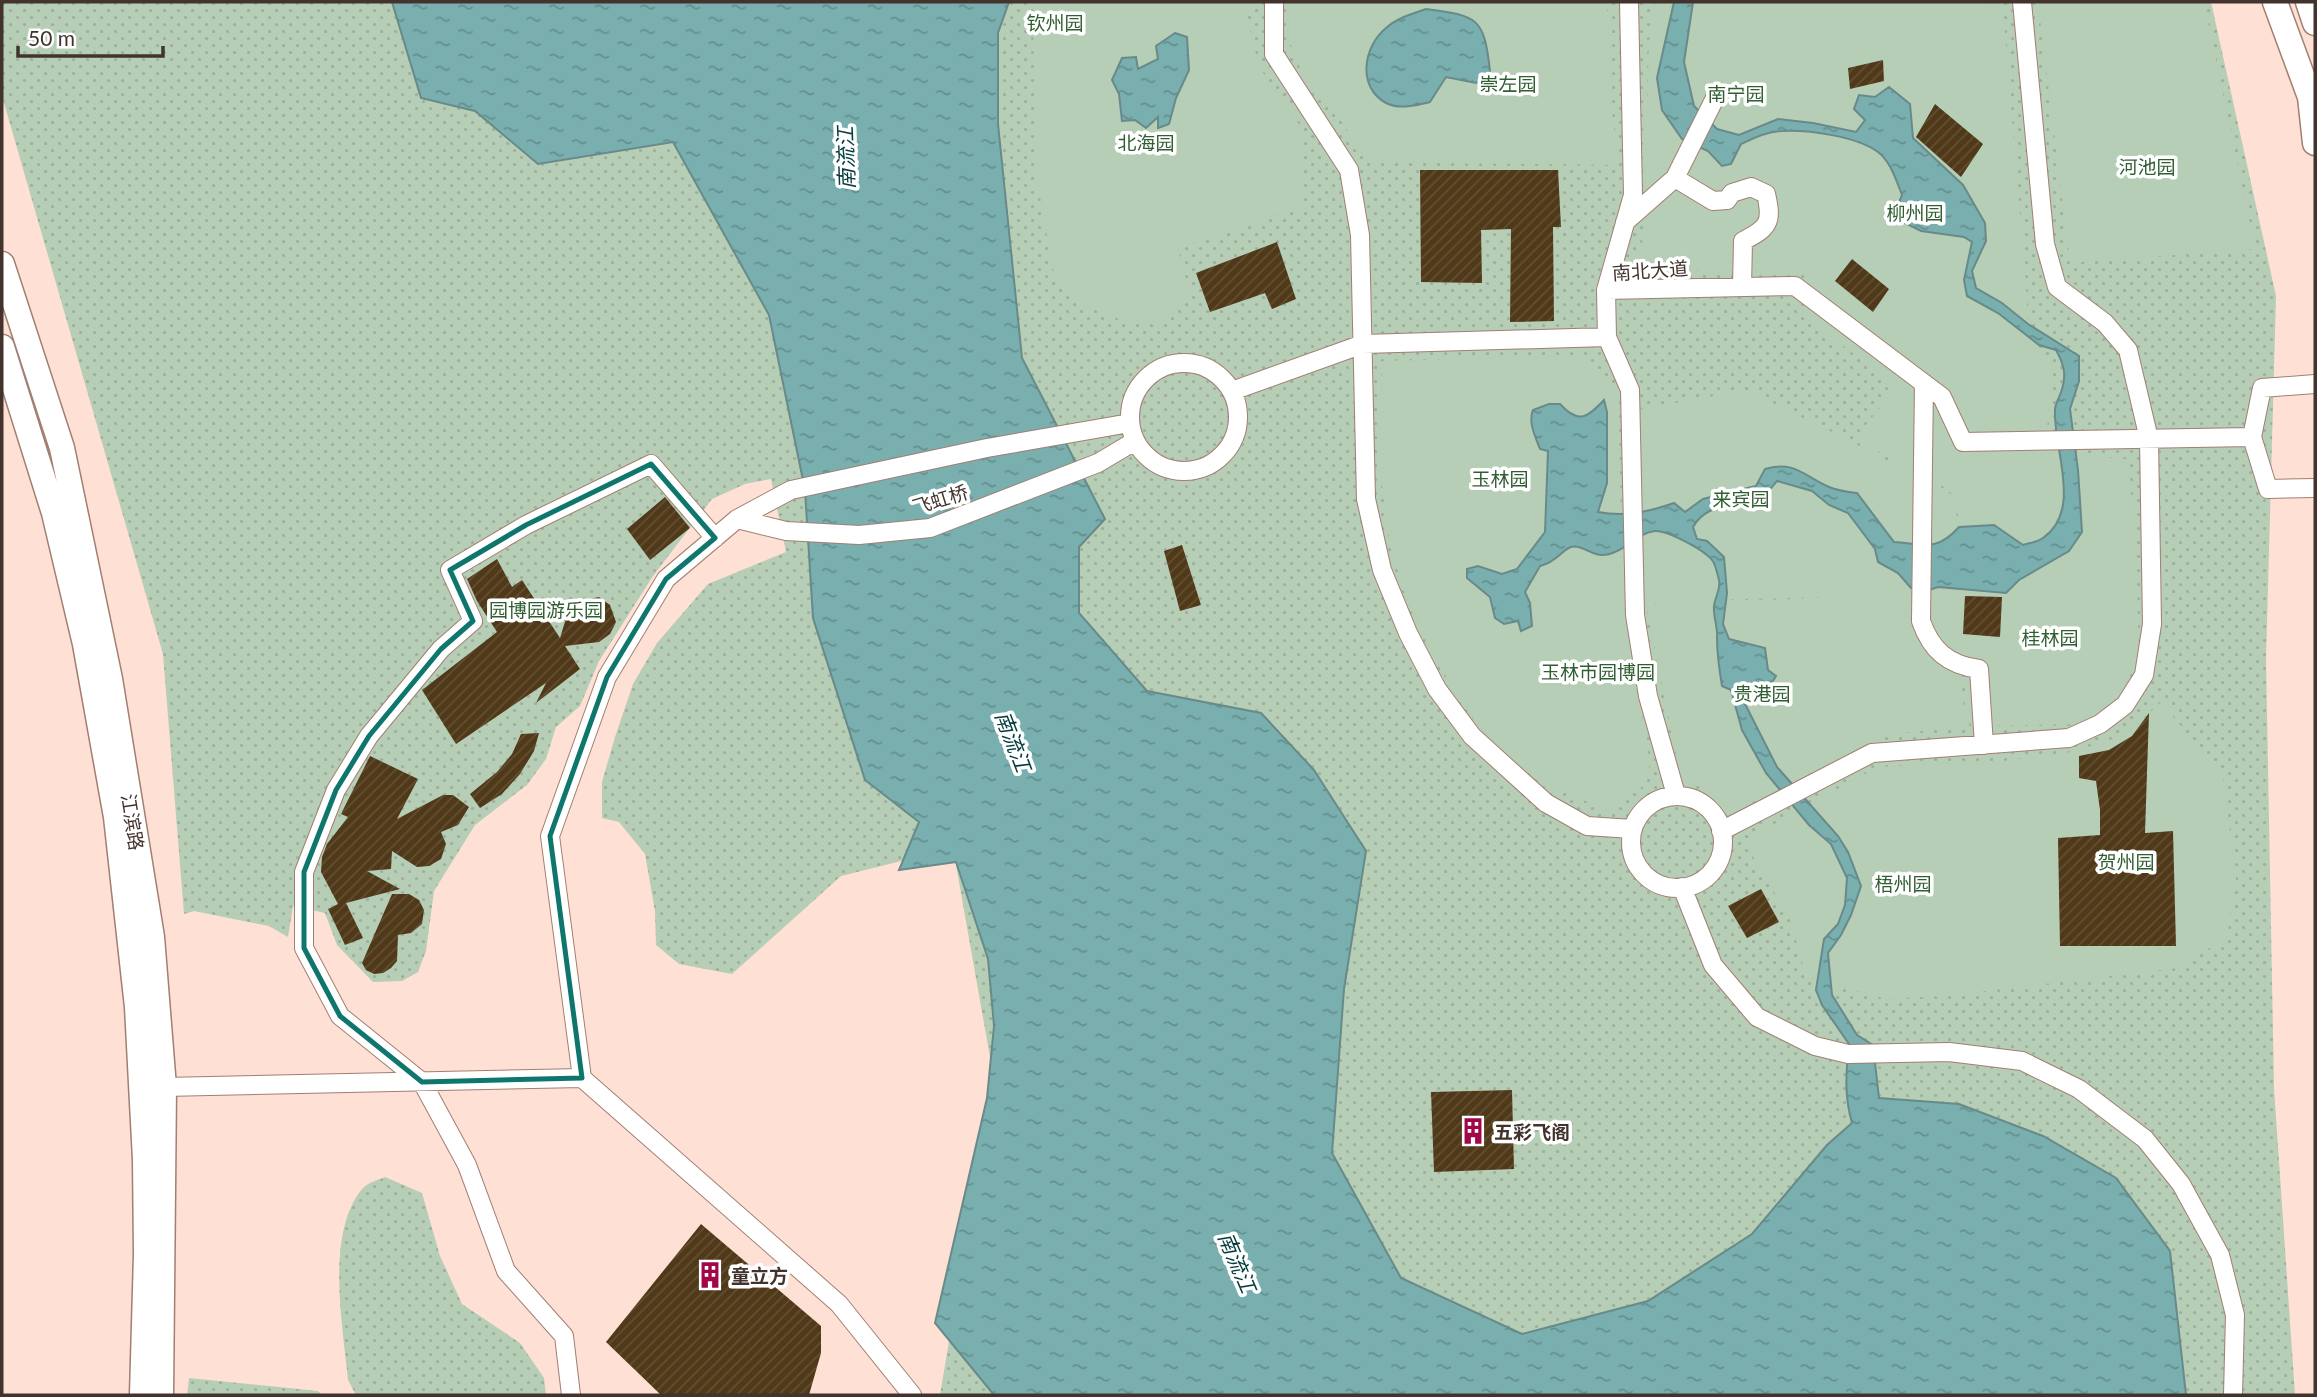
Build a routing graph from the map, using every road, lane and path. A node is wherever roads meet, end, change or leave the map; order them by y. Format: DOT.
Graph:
graph roads {
  1 [pos="1274,2"];
  2 [pos="1629,2"];
  3 [pos="2022,2"];
  4 [pos="2277,2"];
  5 [pos="2308,2"];
  6 [pos="2315,23"];
  7 [pos="2296,59"];
  8 [pos="2315,76"];
  9 [pos="1717,94"];
  10 [pos="2315,143"];
  11 [pos="1675,178"];
  12 [pos="1625,223"];
  13 [pos="2,264"];
  14 [pos="1742,287"];
  15 [pos="1606,290"];
  16 [pos="1607,337"];
  17 [pos="1363,344"];
  18 [pos="2,347"];
  19 [pos="1924,383"];
  20 [pos="2315,384"];
  21 [pos="1232,391"];
  22 [pos="1130,423"];
  23 [pos="2252,437"];
  24 [pos="2149,439"];
  25 [pos="1135,441"];
  26 [pos="2315,488"];
  27 [pos="737,519"];
  28 [pos="715,538"];
  29 [pos="1984,745"];
  30 [pos="1676,795"];
  31 [pos="1632,829"];
  32 [pos="1721,831"];
  33 [pos="1682,887"];
  34 [pos="582,1079"];
  35 [pos="422,1082"];
  36 [pos="164,1087"];
  37 [pos="142,1395"];
  38 [pos="161,1395"];
  39 [pos="571,1395"];
  40 [pos="912,1395"];
  41 [pos="2233,1395"];
  1 -- 17 [label="street"];
  2 -- 12 [label="street"];
  3 -- 24 [label="street"];
  4 -- 7 [label="main road"];
  5 -- 6 [label="main road"];
  7 -- 8 [label="main road"];
  7 -- 10 [label="main road"];
  9 -- 11 [label="street"];
  11 -- 12 [label="street"];
  11 -- 14 [label="street"];
  12 -- 15 [label="street"];
  13 -- 36 [label="main road, 江滨路"];
  14 -- 15 [label="street, 南北大道"];
  14 -- 19 [label="street, 南北大道"];
  15 -- 16 [label="street, 南北大道"];
  16 -- 17 [label="street"];
  16 -- 30 [label="street"];
  17 -- 21 [label="street"];
  17 -- 31 [label="street"];
  18 -- 37 [label="main road, 江滨路"];
  19 -- 24 [label="street, 南北大道"];
  19 -- 29 [label="street"];
  20 -- 23 [label="street"];
  21 -- 22 [label="street"];
  21 -- 25 [label="street"];
  22 -- 25 [label="street"];
  22 -- 27 [label="street, 飞虹桥"];
  23 -- 24 [label="street"];
  23 -- 26 [label="street"];
  24 -- 29 [label="street"];
  25 -- 27 [label="street, 飞虹桥"];
  27 -- 28 [label="street, 飞虹桥"];
  28 -- 34 [label="street, 飞虹桥"];
  28 -- 35 [label="street"];
  29 -- 32 [label="street"];
  30 -- 31 [label="street"];
  30 -- 32 [label="street"];
  31 -- 33 [label="street"];
  32 -- 33 [label="street"];
  33 -- 41 [label="street"];
  34 -- 35 [label="street"];
  34 -- 40 [label="street"];
  35 -- 36 [label="street"];
  35 -- 39 [label="street"];
  36 -- 38 [label="main road, 江滨路"];
}
